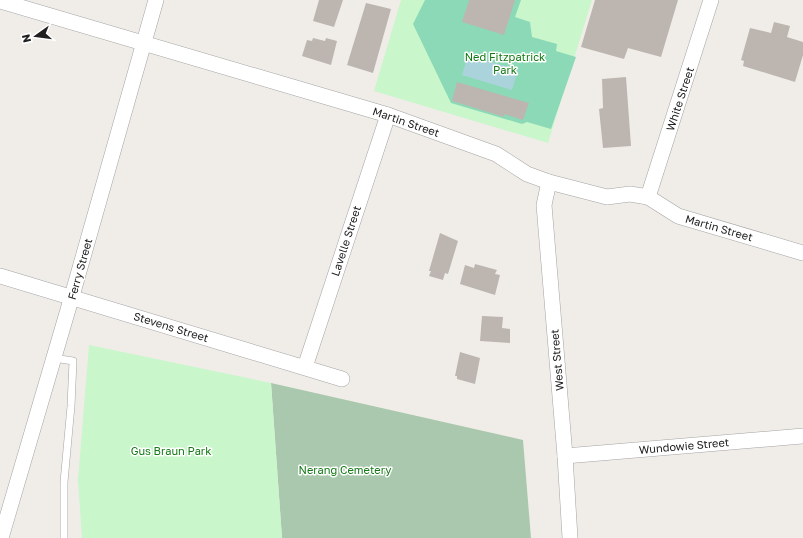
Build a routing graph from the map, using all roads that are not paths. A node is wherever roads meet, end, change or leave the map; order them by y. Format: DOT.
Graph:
graph roads {
  1 [pos="156,0"];
  2 [pos="711,0"];
  3 [pos="0,2"];
  4 [pos="142,44"];
  5 [pos="388,115"];
  6 [pos="549,182"];
  7 [pos="648,197"];
  8 [pos="803,253"];
  9 [pos="0,276"];
  10 [pos="72,296"];
  11 [pos="54,358"];
  12 [pos="305,368"];
  13 [pos="342,379"];
  14 [pos="803,436"];
  15 [pos="565,456"];
  16 [pos="1,538"];
  17 [pos="64,538"];
  18 [pos="570,538"];
  1 -- 4 [label="street, Ferry Street"];
  2 -- 7 [label="street, White Street"];
  3 -- 4 [label="street, Martin Street"];
  4 -- 5 [label="street, Martin Street"];
  4 -- 10 [label="street, Ferry Street"];
  5 -- 6 [label="street, Martin Street"];
  5 -- 12 [label="street, Lavelle Street"];
  6 -- 7 [label="street, Martin Street"];
  6 -- 15 [label="street, West Street"];
  7 -- 8 [label="street, Martin Street"];
  9 -- 10 [label="street, Stevens Street"];
  10 -- 11 [label="street, Ferry Street"];
  10 -- 12 [label="street, Stevens Street"];
  11 -- 16 [label="street, Ferry Street"];
  11 -- 17 [label="lane"];
  12 -- 13 [label="street, Stevens Street"];
  14 -- 15 [label="street, Wundowie Street"];
  15 -- 18 [label="street, West Street"];
}
